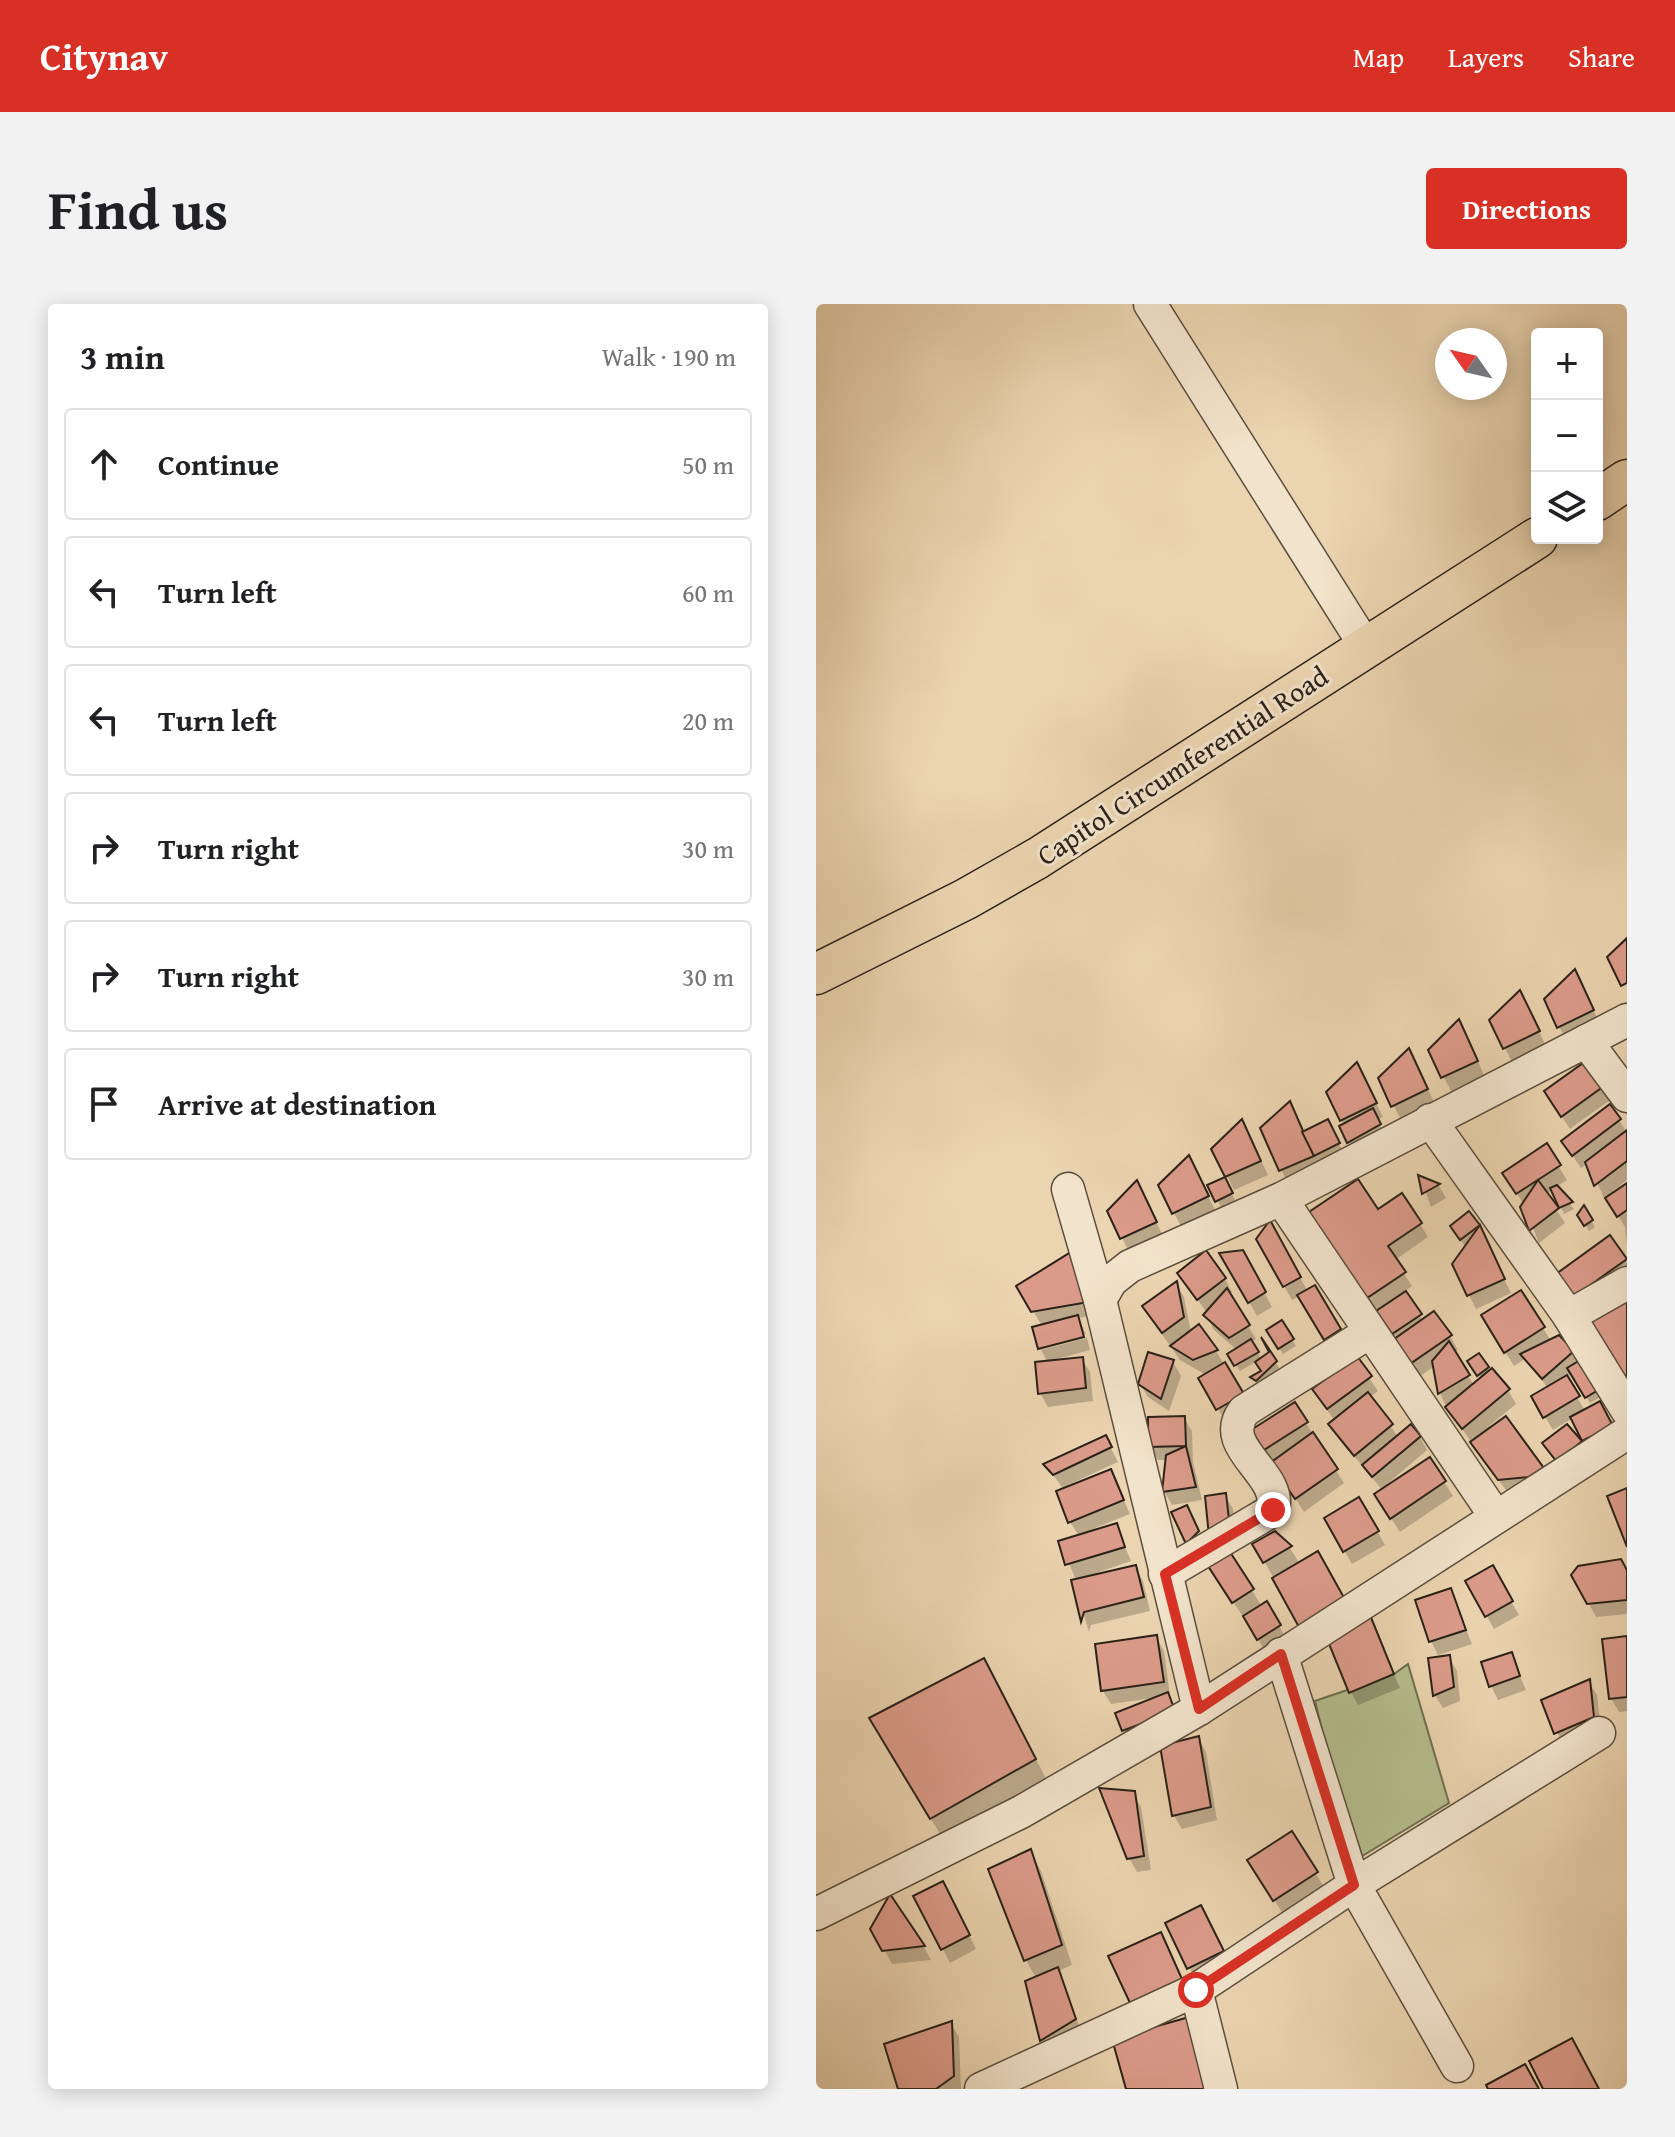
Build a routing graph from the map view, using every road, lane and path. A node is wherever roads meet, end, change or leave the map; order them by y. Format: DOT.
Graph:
graph roads {
  1 [pos="1150,304"];
  2 [pos="1627,480"];
  3 [pos="1603,496"];
  4 [pos="1531,542"];
  5 [pos="1366,647"];
  6 [pos="816,974"];
  7 [pos="1627,1020"];
  8 [pos="1586,1041"];
  9 [pos="1627,1096"];
  10 [pos="1430,1120"];
  11 [pos="1068,1189"];
  12 [pos="1281,1199"];
  13 [pos="1627,1283"];
  14 [pos="1100,1300"];
  15 [pos="1569,1316"];
  16 [pos="1370,1332"];
  17 [pos="1627,1410"];
  18 [pos="1627,1433"];
  19 [pos="1496,1517"];
  20 [pos="1165,1574"];
  21 [pos="1281,1654"];
  22 [pos="1199,1709"];
  23 [pos="1599,1733"];
  24 [pos="1354,1885"];
  25 [pos="816,1914"];
  26 [pos="1196,1990"];
  27 [pos="1457,2066"];
  28 [pos="981,2089"];
  29 [pos="1221,2089"];
  1 -- 5 [label="street"];
  2 -- 3 [label="main road"];
  4 -- 5 [label="main road, Capitol Circumferential Road"];
  5 -- 6 [label="main road, Capitol Circumferential Road"];
  7 -- 8 [label="street"];
  8 -- 9 [label="street"];
  8 -- 10 [label="street"];
  10 -- 12 [label="street"];
  10 -- 15 [label="street"];
  11 -- 14 [label="street"];
  12 -- 14 [label="street"];
  12 -- 16 [label="street"];
  13 -- 15 [label="street"];
  14 -- 20 [label="street"];
  15 -- 17 [label="street"];
  16 -- 19 [label="street"];
  16 -- 20 [label="street"];
  18 -- 19 [label="street"];
  19 -- 21 [label="street"];
  20 -- 22 [label="street"];
  21 -- 22 [label="street"];
  21 -- 24 [label="street"];
  22 -- 25 [label="street"];
  23 -- 24 [label="street"];
  24 -- 26 [label="street"];
  24 -- 27 [label="street"];
  26 -- 28 [label="street"];
  26 -- 29 [label="street"];
}
